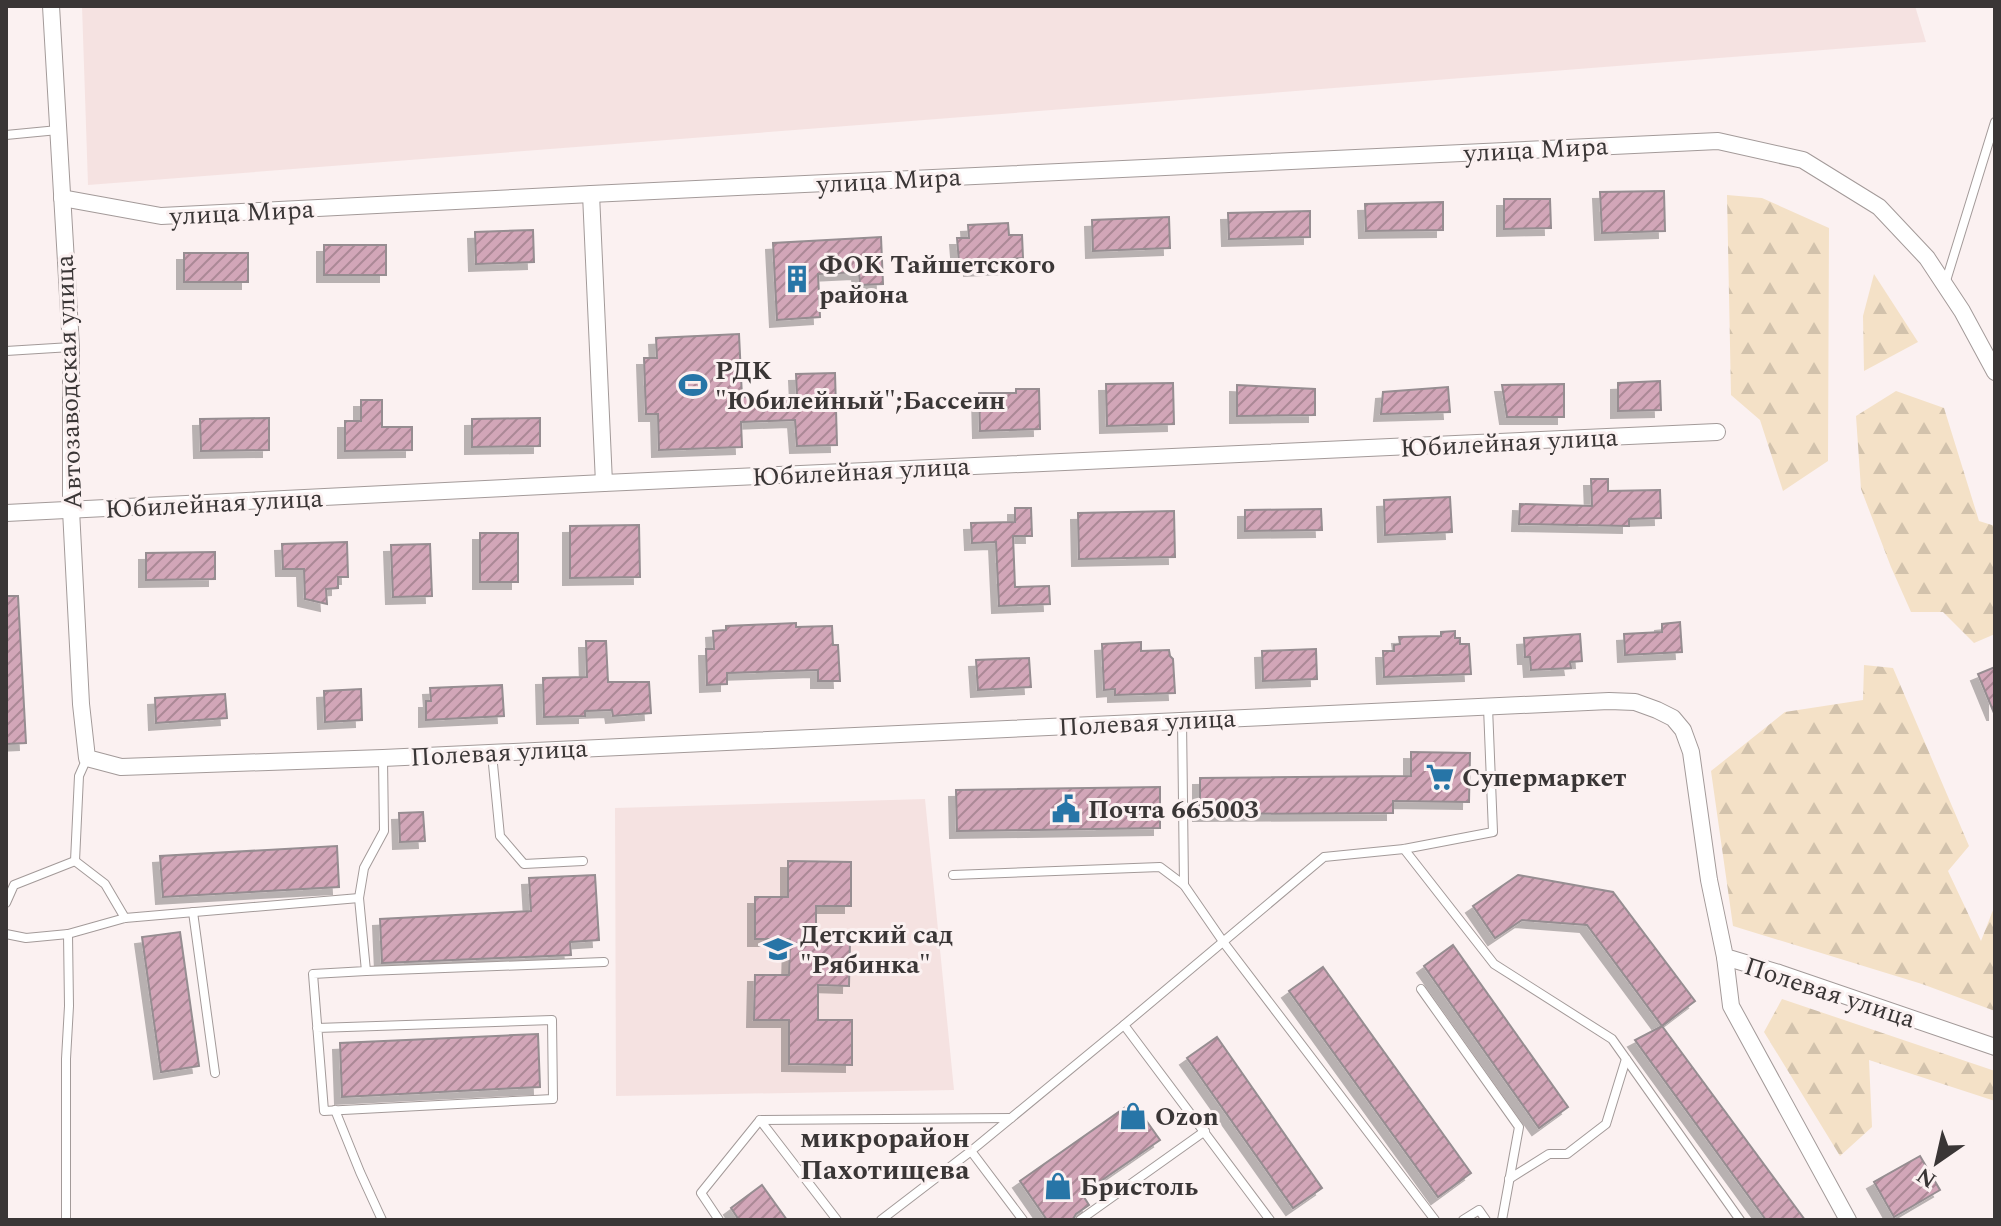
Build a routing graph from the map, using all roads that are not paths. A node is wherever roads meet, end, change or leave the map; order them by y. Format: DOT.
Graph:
graph roads {
  1 [pos="51,6"];
  2 [pos="1995,122"];
  3 [pos="58,130"];
  4 [pos="6,135"];
  5 [pos="591,194"];
  6 [pos="62,198"];
  7 [pos="1945,285"];
  8 [pos="71,347"];
  9 [pos="6,351"];
  10 [pos="1995,372"];
  11 [pos="1717,432"];
  12 [pos="604,483"];
  13 [pos="71,510"];
  14 [pos="6,513"];
  15 [pos="1488,707"];
  16 [pos="1182,720"];
  17 [pos="492,753"];
  18 [pos="87,758"];
  19 [pos="383,758"];
  20 [pos="1404,849"];
  21 [pos="75,861"];
  22 [pos="583,861"];
  23 [pos="953,875"];
  24 [pos="1184,885"];
  25 [pos="359,898"];
  26 [pos="6,903"];
  27 [pos="193,912"];
  28 [pos="125,918"];
  29 [pos="6,934"];
  30 [pos="68,934"];
  31 [pos="1224,943"];
  32 [pos="1725,957"];
  33 [pos="604,962"];
  34 [pos="366,971"];
  35 [pos="1421,989"];
  36 [pos="1124,1025"];
  37 [pos="317,1028"];
  38 [pos="1995,1047"];
  39 [pos="1626,1059"];
  40 [pos="215,1073"];
  41 [pos="335,1110"];
  42 [pos="1012,1118"];
  43 [pos="760,1120"];
  44 [pos="1205,1131"];
  45 [pos="971,1151"];
  46 [pos="1509,1179"];
  47 [pos="66,1220"];
  48 [pos="382,1220"];
  49 [pos="719,1220"];
  50 [pos="837,1220"];
  51 [pos="881,1220"];
  52 [pos="1023,1220"];
  53 [pos="1080,1220"];
  54 [pos="1270,1220"];
  55 [pos="1435,1220"];
  56 [pos="1463,1220"];
  57 [pos="1486,1220"];
  58 [pos="1502,1220"];
  59 [pos="1740,1220"];
  60 [pos="1848,1220"];
  1 -- 3 [label="street, Автозаводская улица"];
  2 -- 7 [label="lane"];
  3 -- 4 [label="lane"];
  3 -- 6 [label="street, Автозаводская улица"];
  5 -- 6 [label="street, улица Мира"];
  5 -- 7 [label="street, улица Мира"];
  5 -- 12 [label="street"];
  6 -- 8 [label="street, Автозаводская улица"];
  7 -- 10 [label="street, улица Мира"];
  8 -- 9 [label="lane"];
  8 -- 13 [label="street, Автозаводская улица"];
  11 -- 12 [label="street, Юбилейная улица"];
  12 -- 13 [label="street, Юбилейная улица"];
  13 -- 14 [label="street, Юбилейная улица"];
  13 -- 18 [label="street, Автозаводская улица"];
  15 -- 16 [label="street, Полевая улица"];
  15 -- 20 [label="lane"];
  15 -- 32 [label="street, Полевая улица"];
  16 -- 17 [label="street, Полевая улица"];
  16 -- 24 [label="lane"];
  17 -- 19 [label="street, Полевая улица"];
  17 -- 22 [label="lane"];
  18 -- 19 [label="street, Полевая улица"];
  18 -- 21 [label="lane"];
  19 -- 25 [label="lane"];
  20 -- 31 [label="lane"];
  20 -- 39 [label="lane"];
  21 -- 26 [label="lane"];
  21 -- 28 [label="lane"];
  23 -- 24 [label="lane"];
  24 -- 31 [label="lane"];
  25 -- 27 [label="lane"];
  25 -- 34 [label="lane"];
  27 -- 28 [label="lane"];
  27 -- 40 [label="lane"];
  28 -- 30 [label="lane"];
  29 -- 30 [label="lane"];
  30 -- 47 [label="lane"];
  31 -- 36 [label="lane"];
  31 -- 55 [label="lane"];
  32 -- 38 [label="street, Полевая улица"];
  32 -- 60 [label="street"];
  33 -- 34 [label="lane"];
  34 -- 37 [label="lane"];
  35 -- 46 [label="lane"];
  36 -- 42 [label="lane"];
  36 -- 44 [label="lane"];
  37 -- 41 [label="lane"];
  37 -- 41 [label="lane"];
  39 -- 46 [label="lane"];
  39 -- 59 [label="lane"];
  41 -- 48 [label="lane"];
  42 -- 43 [label="lane"];
  42 -- 45 [label="lane"];
  43 -- 49 [label="lane"];
  43 -- 50 [label="lane"];
  44 -- 53 [label="lane"];
  44 -- 54 [label="lane"];
  45 -- 51 [label="lane"];
  45 -- 52 [label="lane"];
  46 -- 58 [label="lane"];
  56 -- 57 [label="lane"];
}
